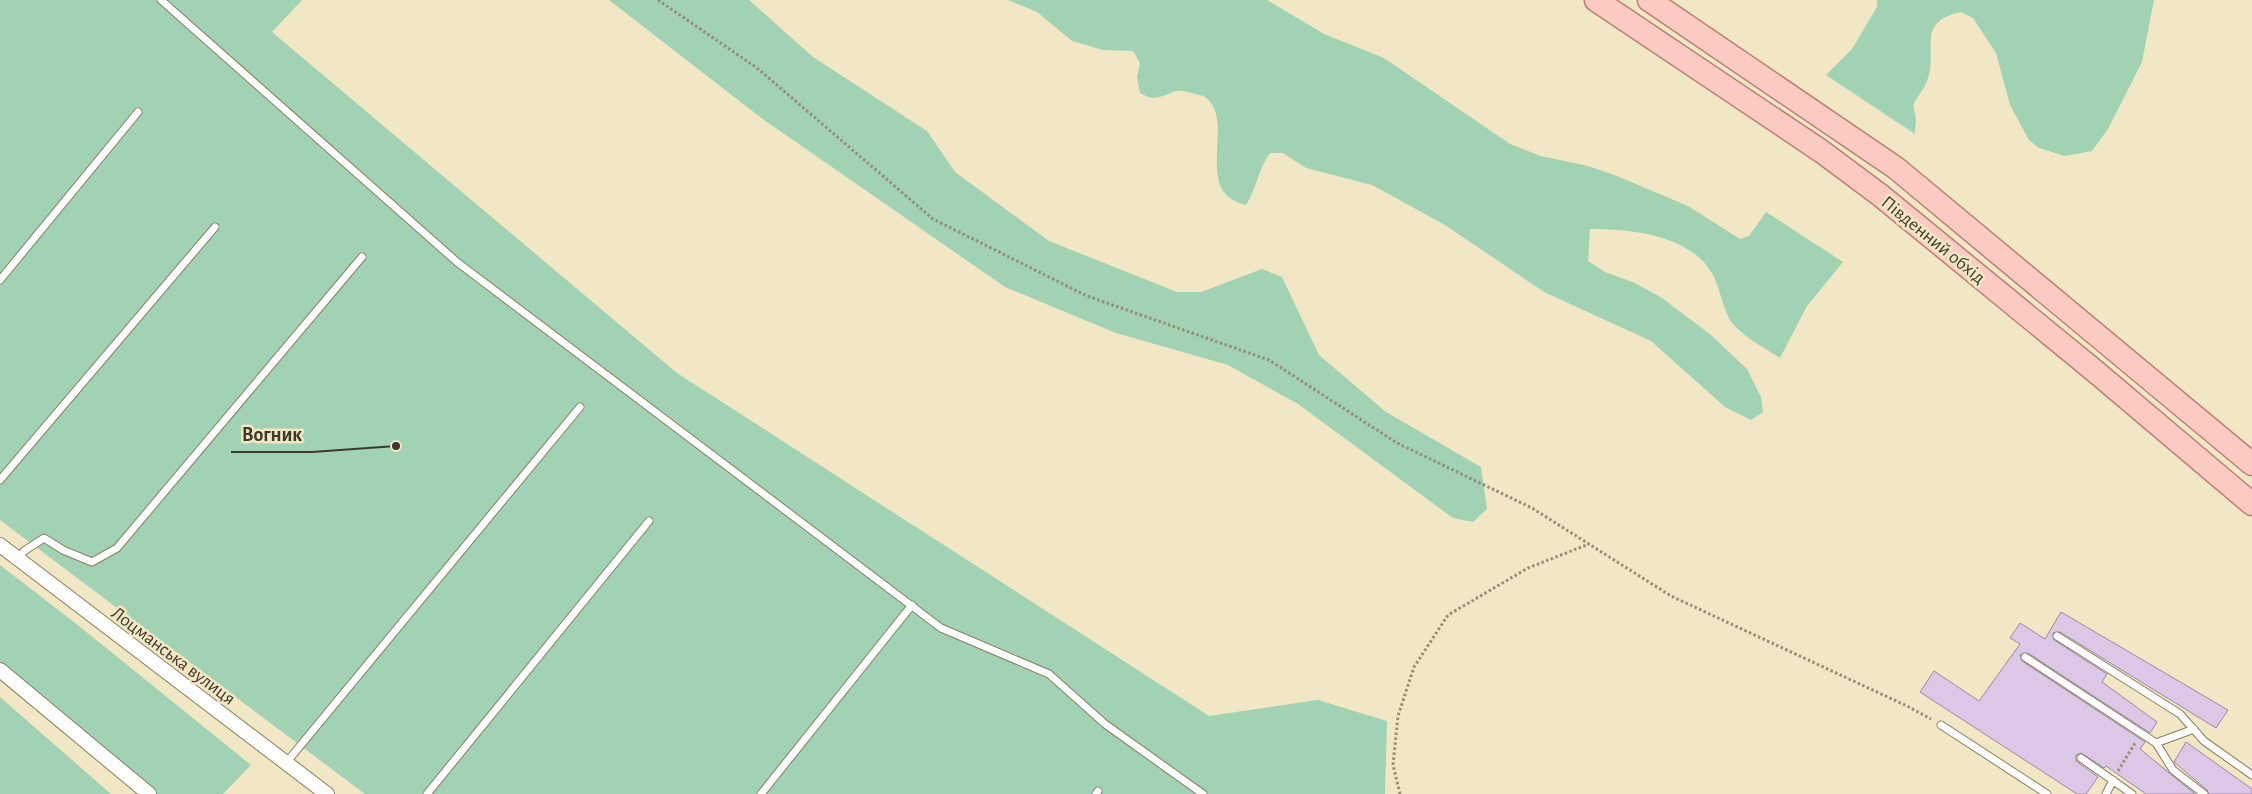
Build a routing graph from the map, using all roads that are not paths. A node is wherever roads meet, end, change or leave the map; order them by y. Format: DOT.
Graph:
graph roads {
  1 [pos="162,0"];
  2 [pos="1596,0"];
  3 [pos="1649,0"];
  4 [pos="138,112"];
  5 [pos="215,227"];
  6 [pos="362,257"];
  7 [pos="0,280"];
  8 [pos="580,407"];
  9 [pos="2252,464"];
  10 [pos="0,480"];
  11 [pos="2252,504"];
  12 [pos="650,521"];
  13 [pos="0,545"];
  14 [pos="18,559"];
  15 [pos="912,605"];
  16 [pos="2057,636"];
  17 [pos="2025,657"];
  18 [pos="0,670"];
  19 [pos="1941,725"];
  20 [pos="2194,729"];
  21 [pos="2156,743"];
  22 [pos="2081,758"];
  23 [pos="286,763"];
  24 [pos="2252,775"];
  25 [pos="2113,780"];
  26 [pos="149,794"];
  27 [pos="327,794"];
  28 [pos="427,794"];
  29 [pos="761,794"];
  30 [pos="1203,794"];
  31 [pos="2047,794"];
  32 [pos="2106,794"];
  33 [pos="2132,794"];
  34 [pos="2204,794"];
  1 -- 15 [label="lane"];
  2 -- 11 [label="main road, Південний обхід"];
  3 -- 9 [label="main road, Південний обхід"];
  4 -- 7 [label="lane"];
  5 -- 10 [label="lane"];
  6 -- 14 [label="lane"];
  8 -- 23 [label="lane"];
  12 -- 28 [label="lane"];
  13 -- 14 [label="street, Лоцманська вулиця"];
  14 -- 23 [label="street, Лоцманська вулиця"];
  15 -- 29 [label="lane"];
  15 -- 30 [label="lane"];
  16 -- 20 [label="lane"];
  17 -- 21 [label="lane"];
  18 -- 26 [label="street"];
  19 -- 31 [label="lane"];
  20 -- 21 [label="lane"];
  20 -- 24 [label="lane"];
  21 -- 34 [label="lane"];
  22 -- 25 [label="lane"];
  23 -- 27 [label="street, Лоцманська вулиця"];
  25 -- 32 [label="lane"];
  25 -- 33 [label="lane"];
}
